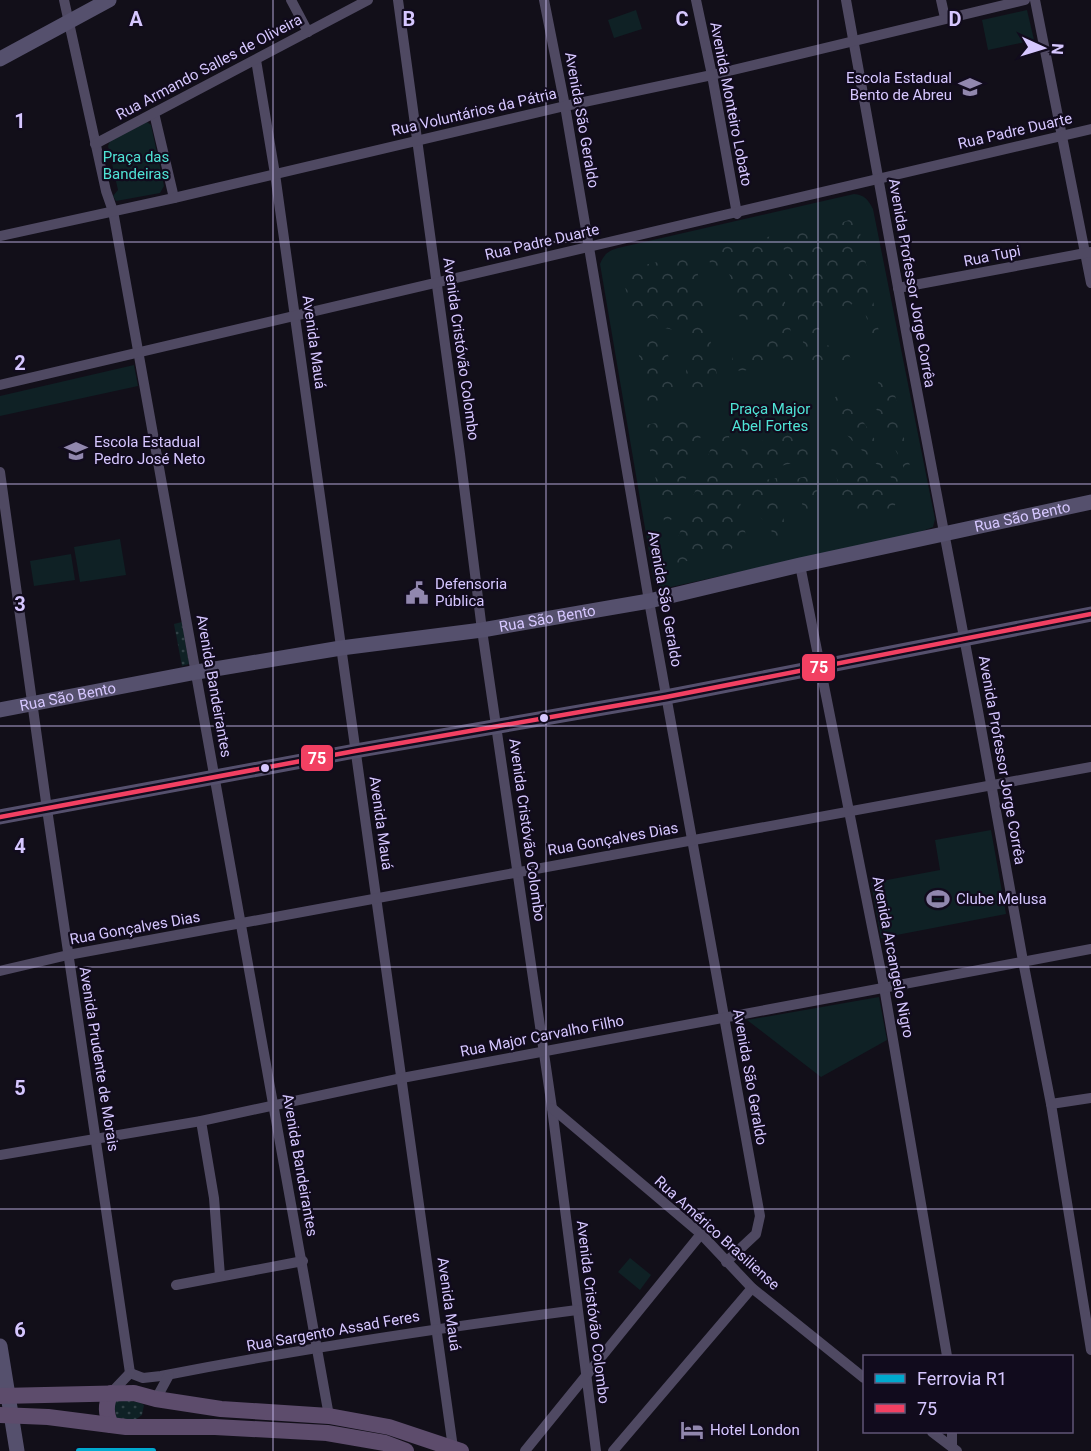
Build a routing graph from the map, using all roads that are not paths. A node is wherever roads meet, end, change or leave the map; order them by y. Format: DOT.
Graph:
graph roads {
  1 [pos="64,0"];
  2 [pos="109,0"];
  3 [pos="291,0"];
  4 [pos="368,0"];
  5 [pos="398,0"];
  6 [pos="544,0"];
  7 [pos="696,0"];
  8 [pos="846,0"];
  9 [pos="941,0"];
  10 [pos="1025,0"];
  11 [pos="1035,0"];
  12 [pos="945,18"];
  13 [pos="69,21"];
  14 [pos="308,32"];
  15 [pos="853,40"];
  16 [pos="0,58"];
  17 [pos="256,60"];
  18 [pos="712,75"];
  19 [pos="565,106"];
  20 [pos="154,113"];
  21 [pos="1091,129"];
  22 [pos="1062,136"];
  23 [pos="418,140"];
  24 [pos="95,144"];
  25 [pos="275,174"];
  26 [pos="878,179"];
  27 [pos="174,198"];
  28 [pos="113,211"];
  29 [pos="736,214"];
  30 [pos="0,236"];
  31 [pos="588,247"];
  32 [pos="1088,253"];
  33 [pos="437,282"];
  34 [pos="1091,283"];
  35 [pos="898,288"];
  36 [pos="295,317"];
  37 [pos="138,354"];
  38 [pos="0,386"];
  39 [pos="0,472"];
  40 [pos="1091,502"];
  41 [pos="944,533"];
  42 [pos="800,565"];
  43 [pos="649,601"];
  44 [pos="1091,615"];
  45 [pos="482,630"];
  46 [pos="965,640"];
  47 [pos="341,648"];
  48 [pos="821,668"];
  49 [pos="197,672"];
  50 [pos="666,697"];
  51 [pos="32,705"];
  52 [pos="0,710"];
  53 [pos="497,727"];
  54 [pos="355,751"];
  55 [pos="1091,767"];
  56 [pos="215,778"];
  57 [pos="992,785"];
  58 [pos="47,809"];
  59 [pos="849,811"];
  60 [pos="0,817"];
  61 [pos="693,840"];
  62 [pos="517,872"];
  63 [pos="376,899"];
  64 [pos="242,924"];
  65 [pos="1091,949"];
  66 [pos="68,955"];
  67 [pos="1023,961"];
  68 [pos="0,971"];
  69 [pos="884,987"];
  70 [pos="725,1018"];
  71 [pos="544,1051"];
  72 [pos="402,1078"];
  73 [pos="1091,1098"];
  74 [pos="1052,1104"];
  75 [pos="274,1106"];
  76 [pos="552,1108"];
  77 [pos="201,1121"];
  78 [pos="96,1138"];
  79 [pos="0,1155"];
  80 [pos="701,1234"];
  81 [pos="303,1261"];
  82 [pos="726,1262"];
  83 [pos="220,1276"];
  84 [pos="176,1284"];
  85 [pos="752,1288"];
  86 [pos="577,1310"];
  87 [pos="438,1328"];
  88 [pos="0,1346"];
  89 [pos="318,1347"];
  90 [pos="1091,1350"];
  91 [pos="946,1355"];
  92 [pos="130,1373"];
  93 [pos="169,1375"];
  94 [pos="586,1377"];
  95 [pos="863,1377"];
  96 [pos="111,1393"];
  97 [pos="0,1396"];
  98 [pos="156,1399"];
  99 [pos="0,1415"];
  100 [pos="329,1416"];
  101 [pos="111,1425"];
  102 [pos="142,1426"];
  103 [pos="934,1433"];
  104 [pos="952,1433"];
  105 [pos="954,1449"];
  106 [pos="457,1450"];
  107 [pos="17,1451"];
  108 [pos="406,1451"];
  109 [pos="525,1451"];
  110 [pos="596,1451"];
  111 [pos="613,1451"];
  1 -- 13 [label="street, Avenida Bandeirantes"];
  2 -- 13 [label="street"];
  3 -- 14 [label="street"];
  4 -- 14 [label="street, Rua Armando Salles de Oliveira"];
  5 -- 23 [label="street, Avenida Cristóvão Colombo"];
  6 -- 19 [label="street, Avenida São Geraldo"];
  7 -- 18 [label="street, Avenida Monteiro Lobato"];
  8 -- 15 [label="street, Avenida Professor Jorge Corrêa"];
  9 -- 12 [label="street"];
  10 -- 12 [label="street, Rua Voluntários da Pátria"];
  11 -- 22 [label="street"];
  12 -- 15 [label="street, Rua Voluntários da Pátria"];
  13 -- 16 [label="street"];
  13 -- 24 [label="street, Avenida Bandeirantes"];
  14 -- 17 [label="street, Rua Armando Salles de Oliveira"];
  15 -- 18 [label="street, Rua Voluntários da Pátria"];
  15 -- 26 [label="street, Avenida Professor Jorge Corrêa"];
  17 -- 20 [label="street, Rua Armando Salles de Oliveira"];
  17 -- 25 [label="street, Avenida Mauá"];
  18 -- 19 [label="street, Rua Voluntários da Pátria"];
  18 -- 29 [label="street, Avenida Monteiro Lobato"];
  19 -- 23 [label="street, Rua Voluntários da Pátria"];
  19 -- 31 [label="street, Avenida São Geraldo"];
  20 -- 24 [label="street, Rua Armando Salles de Oliveira"];
  20 -- 27 [label="street"];
  21 -- 22 [label="street, Rua Padre Duarte"];
  22 -- 26 [label="street, Rua Padre Duarte"];
  22 -- 32 [label="street"];
  23 -- 25 [label="street, Rua Voluntários da Pátria"];
  23 -- 33 [label="street, Avenida Cristóvão Colombo"];
  24 -- 28 [label="street, Avenida Bandeirantes"];
  25 -- 27 [label="street, Rua Voluntários da Pátria"];
  25 -- 36 [label="street, Avenida Mauá"];
  26 -- 29 [label="street, Rua Padre Duarte"];
  26 -- 35 [label="street, Avenida Professor Jorge Corrêa"];
  27 -- 28 [label="street, Rua Voluntários da Pátria"];
  28 -- 30 [label="street, Rua Voluntários da Pátria"];
  28 -- 37 [label="street, Avenida Bandeirantes"];
  29 -- 31 [label="street, Rua Padre Duarte"];
  31 -- 33 [label="street, Rua Padre Duarte"];
  31 -- 43 [label="street, Avenida São Geraldo"];
  32 -- 34 [label="street"];
  32 -- 35 [label="street, Rua Tupi"];
  33 -- 36 [label="street, Rua Padre Duarte"];
  33 -- 45 [label="street, Avenida Cristóvão Colombo"];
  35 -- 41 [label="street, Avenida Professor Jorge Corrêa"];
  36 -- 37 [label="street, Rua Padre Duarte"];
  36 -- 47 [label="street, Avenida Mauá"];
  37 -- 38 [label="street, Rua Padre Duarte"];
  37 -- 49 [label="street, Avenida Bandeirantes"];
  39 -- 51 [label="street, Avenida Prudente de Morais"];
  40 -- 41 [label="street, Rua São Bento"];
  41 -- 42 [label="street, Rua São Bento"];
  41 -- 46 [label="street, Avenida Professor Jorge Corrêa"];
  42 -- 43 [label="street, Rua São Bento"];
  42 -- 48 [label="street, Avenida Arcangelo Nigro"];
  43 -- 45 [label="street, Rua São Bento"];
  43 -- 50 [label="street, Avenida São Geraldo"];
  44 -- 46 [label="street"];
  45 -- 47 [label="street, Rua São Bento"];
  45 -- 53 [label="street, Avenida Cristóvão Colombo"];
  46 -- 48 [label="street"];
  46 -- 57 [label="street, Avenida Professor Jorge Corrêa"];
  47 -- 49 [label="street, Rua São Bento"];
  47 -- 54 [label="street, Avenida Mauá"];
  48 -- 50 [label="street"];
  48 -- 59 [label="street, Avenida Arcangelo Nigro"];
  49 -- 51 [label="street, Rua São Bento"];
  49 -- 56 [label="street, Avenida Bandeirantes"];
  50 -- 53 [label="street"];
  50 -- 61 [label="street, Avenida São Geraldo"];
  51 -- 52 [label="street, Rua São Bento"];
  51 -- 58 [label="street, Avenida Prudente de Morais"];
  53 -- 54 [label="street"];
  53 -- 62 [label="street, Avenida Cristóvão Colombo"];
  54 -- 56 [label="street"];
  54 -- 63 [label="street, Avenida Mauá"];
  55 -- 57 [label="street, Rua Gonçalves Dias"];
  56 -- 58 [label="street"];
  56 -- 64 [label="street, Avenida Bandeirantes"];
  57 -- 59 [label="street, Rua Gonçalves Dias"];
  57 -- 67 [label="street, Avenida Professor Jorge Corrêa"];
  58 -- 60 [label="street"];
  58 -- 66 [label="street, Avenida Prudente de Morais"];
  59 -- 61 [label="street, Rua Gonçalves Dias"];
  59 -- 69 [label="street, Avenida Arcangelo Nigro"];
  61 -- 62 [label="street, Rua Gonçalves Dias"];
  61 -- 70 [label="street, Avenida São Geraldo"];
  62 -- 63 [label="street, Rua Gonçalves Dias"];
  62 -- 71 [label="street, Avenida Cristóvão Colombo"];
  63 -- 64 [label="street, Rua Gonçalves Dias"];
  63 -- 72 [label="street, Avenida Mauá"];
  64 -- 66 [label="street, Rua Gonçalves Dias"];
  64 -- 75 [label="street, Avenida Bandeirantes"];
  65 -- 67 [label="street, Rua Major Carvalho Filho"];
  66 -- 68 [label="street, Rua Gonçalves Dias"];
  66 -- 78 [label="street, Avenida Prudente de Morais"];
  67 -- 69 [label="street, Rua Major Carvalho Filho"];
  67 -- 74 [label="street, Avenida Professor Jorge Corrêa"];
  69 -- 70 [label="street, Rua Major Carvalho Filho"];
  69 -- 91 [label="street, Avenida Arcangelo Nigro"];
  70 -- 71 [label="street, Rua Major Carvalho Filho"];
  70 -- 82 [label="street, Avenida São Geraldo"];
  71 -- 72 [label="street, Rua Major Carvalho Filho"];
  71 -- 76 [label="street, Avenida Cristóvão Colombo"];
  72 -- 75 [label="street, Rua Major Carvalho Filho"];
  72 -- 87 [label="street, Avenida Mauá"];
  73 -- 74 [label="street"];
  74 -- 90 [label="street, Avenida Professor Jorge Corrêa"];
  75 -- 77 [label="street, Rua Major Carvalho Filho"];
  75 -- 81 [label="street, Avenida Bandeirantes"];
  76 -- 80 [label="street, Rua Américo Brasiliense"];
  76 -- 86 [label="street, Avenida Cristóvão Colombo"];
  77 -- 78 [label="street, Rua Major Carvalho Filho"];
  77 -- 83 [label="street"];
  78 -- 79 [label="street, Rua Major Carvalho Filho"];
  78 -- 92 [label="street, Avenida Prudente de Morais"];
  80 -- 82 [label="street, Rua Américo Brasiliense"];
  80 -- 94 [label="street"];
  81 -- 83 [label="street"];
  81 -- 89 [label="street, Avenida Bandeirantes"];
  82 -- 85 [label="street, Rua Américo Brasiliense"];
  83 -- 84 [label="street"];
  85 -- 95 [label="street, Rua Américo Brasiliense"];
  85 -- 111 [label="street"];
  86 -- 87 [label="street, Rua Sargento Assad Feres"];
  86 -- 94 [label="street, Avenida Cristóvão Colombo"];
  87 -- 89 [label="street, Rua Sargento Assad Feres"];
  87 -- 106 [label="street, Avenida Mauá"];
  88 -- 107 [label="street"];
  89 -- 93 [label="street, Rua Sargento Assad Feres"];
  89 -- 100 [label="street, Avenida Bandeirantes"];
  92 -- 93 [label="street, Rua Sargento Assad Feres"];
  92 -- 96 [label="street"];
  93 -- 98 [label="street"];
  94 -- 109 [label="street"];
  94 -- 110 [label="street, Avenida Cristóvão Colombo"];
  96 -- 97 [label="main road"];
  96 -- 98 [label="main road"];
  96 -- 101 [label="main road"];
  98 -- 100 [label="main road"];
  98 -- 102 [label="main road"];
  99 -- 101 [label="main road"];
  100 -- 106 [label="main road"];
  101 -- 102 [label="main road"];
  102 -- 108 [label="main road"];
  103 -- 105 [label="street"];
  104 -- 105 [label="street"];
}
